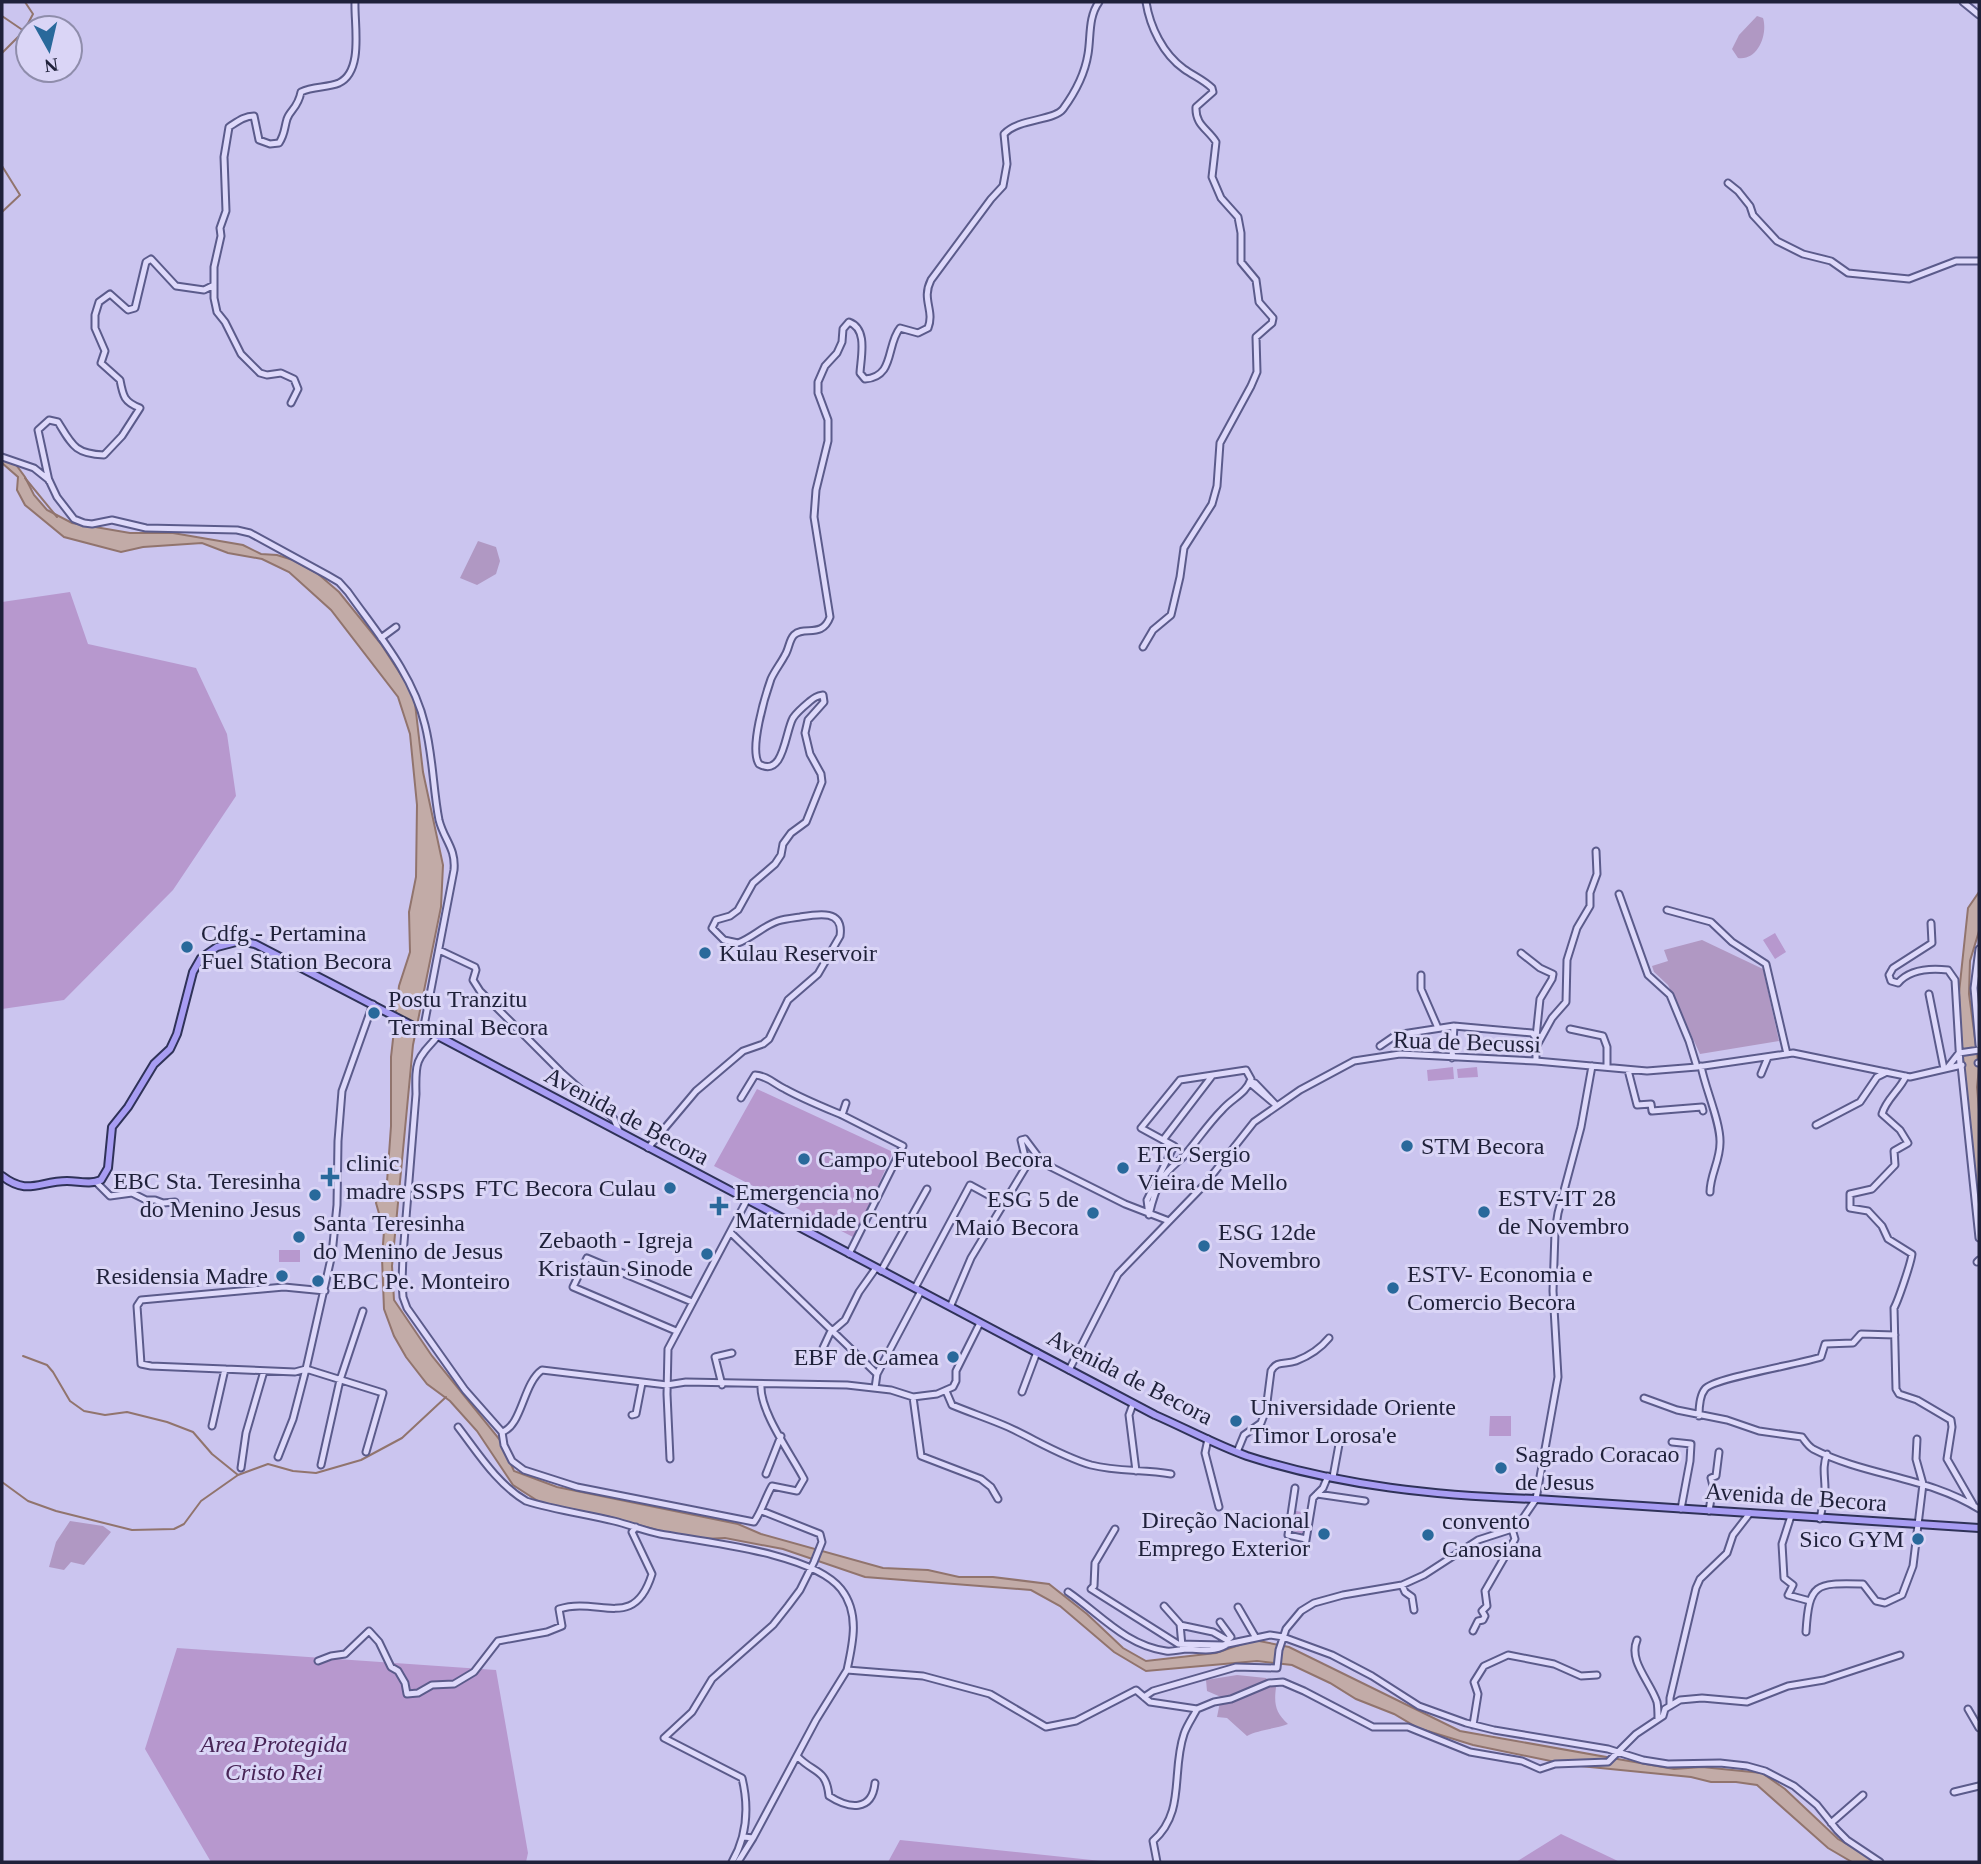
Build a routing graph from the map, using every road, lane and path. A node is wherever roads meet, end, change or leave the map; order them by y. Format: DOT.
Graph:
graph roads {
  1 [pos="355,2"];
  2 [pos="1099,2"];
  3 [pos="1146,2"];
  4 [pos="1963,2"];
  5 [pos="1979,15"];
  6 [pos="1728,183"];
  7 [pos="1979,261"];
  8 [pos="214,285"];
  9 [pos="290,403"];
  10 [pos="2,457"];
  11 [pos="50,483"];
  12 [pos="396,627"];
  13 [pos="381,638"];
  14 [pos="1143,647"];
  15 [pos="1595,851"];
  16 [pos="1619,894"];
  17 [pos="1667,910"];
  18 [pos="1931,923"];
  19 [pos="1979,949"];
  20 [pos="439,950"];
  21 [pos="1521,953"];
  22 [pos="1421,975"];
  23 [pos="1929,994"];
  24 [pos="373,1004"];
  25 [pos="1454,1026"];
  26 [pos="1438,1028"];
  27 [pos="420,1029"];
  28 [pos="1570,1030"];
  29 [pos="438,1036"];
  30 [pos="1536,1038"];
  31 [pos="1380,1046"];
  32 [pos="1536,1047"];
  33 [pos="1979,1048"];
  34 [pos="1960,1052"];
  35 [pos="1787,1054"];
  36 [pos="1768,1057"];
  37 [pos="1452,1058"];
  38 [pos="1536,1061"];
  39 [pos="1961,1065"];
  40 [pos="1592,1066"];
  41 [pos="1699,1066"];
  42 [pos="1606,1067"];
  43 [pos="1946,1069"];
  44 [pos="1628,1070"];
  45 [pos="1887,1072"];
  46 [pos="1761,1074"];
  47 [pos="1213,1075"];
  48 [pos="1906,1076"];
  49 [pos="1251,1082"];
  50 [pos="741,1098"];
  51 [pos="846,1103"];
  52 [pos="1703,1111"];
  53 [pos="842,1115"];
  54 [pos="1816,1125"];
  55 [pos="619,1131"];
  56 [pos="1163,1140"];
  57 [pos="648,1148"];
  58 [pos="2,1176"];
  59 [pos="96,1182"];
  60 [pos="927,1189"];
  61 [pos="1710,1192"];
  62 [pos="747,1200"];
  63 [pos="175,1202"];
  64 [pos="1003,1203"];
  65 [pos="1149,1215"];
  66 [pos="1169,1221"];
  67 [pos="730,1232"];
  68 [pos="1979,1238"];
  69 [pos="849,1254"];
  70 [pos="879,1269"];
  71 [pos="918,1290"];
  72 [pos="325,1291"];
  73 [pos="692,1303"];
  74 [pos="951,1305"];
  75 [pos="363,1311"];
  76 [pos="981,1323"];
  77 [pos="832,1330"];
  78 [pos="676,1331"];
  79 [pos="1895,1335"];
  80 [pos="1329,1338"];
  81 [pos="823,1348"];
  82 [pos="1037,1352"];
  83 [pos="732,1353"];
  84 [pos="225,1369"];
  85 [pos="306,1369"];
  86 [pos="1069,1370"];
  87 [pos="264,1371"];
  88 [pos="877,1374"];
  89 [pos="340,1380"];
  90 [pos="642,1382"];
  91 [pos="761,1384"];
  92 [pos="667,1385"];
  93 [pos="722,1385"];
  94 [pos="875,1388"];
  95 [pos="946,1391"];
  96 [pos="1022,1392"];
  97 [pos="913,1397"];
  98 [pos="1644,1398"];
  99 [pos="1133,1404"];
  100 [pos="632,1415"];
  101 [pos="1699,1416"];
  102 [pos="212,1426"];
  103 [pos="458,1427"];
  104 [pos="502,1432"];
  105 [pos="781,1436"];
  106 [pos="1208,1439"];
  107 [pos="1340,1439"];
  108 [pos="1917,1439"];
  109 [pos="1672,1442"];
  110 [pos="366,1452"];
  111 [pos="1237,1452"];
  112 [pos="1719,1452"];
  113 [pos="1827,1454"];
  114 [pos="278,1457"];
  115 [pos="670,1459"];
  116 [pos="321,1465"];
  117 [pos="241,1468"];
  118 [pos="1136,1471"];
  119 [pos="766,1474"];
  120 [pos="1171,1474"];
  121 [pos="1331,1477"];
  122 [pos="1923,1485"];
  123 [pos="1295,1488"];
  124 [pos="1317,1494"];
  125 [pos="998,1499"];
  126 [pos="1536,1499"];
  127 [pos="1365,1501"];
  128 [pos="1973,1504"];
  129 [pos="1219,1507"];
  130 [pos="1979,1508"];
  131 [pos="1681,1509"];
  132 [pos="762,1511"];
  133 [pos="1709,1511"];
  134 [pos="1750,1513"];
  135 [pos="1791,1516"];
  136 [pos="1820,1518"];
  137 [pos="1917,1524"];
  138 [pos="636,1527"];
  139 [pos="1979,1528"];
  140 [pos="1115,1529"];
  141 [pos="1512,1529"];
  142 [pos="812,1564"];
  143 [pos="1402,1585"];
  144 [pos="1068,1592"];
  145 [pos="1810,1601"];
  146 [pos="1164,1606"];
  147 [pos="1238,1607"];
  148 [pos="1414,1610"];
  149 [pos="1220,1622"];
  150 [pos="1180,1625"];
  151 [pos="1473,1631"];
  152 [pos="1807,1632"];
  153 [pos="1283,1637"];
  154 [pos="1256,1638"];
  155 [pos="1637,1640"];
  156 [pos="1182,1647"];
  157 [pos="1900,1655"];
  158 [pos="318,1661"];
  159 [pos="847,1670"];
  160 [pos="1597,1675"];
  161 [pos="1144,1697"];
  162 [pos="1670,1706"];
  163 [pos="1197,1709"];
  164 [pos="1968,1709"];
  165 [pos="1658,1718"];
  166 [pos="1473,1725"];
  167 [pos="1979,1728"];
  168 [pos="1616,1753"];
  169 [pos="797,1756"];
  170 [pos="875,1783"];
  171 [pos="1979,1786"];
  172 [pos="1954,1792"];
  173 [pos="1863,1795"];
  174 [pos="1831,1824"];
  175 [pos="744,1837"];
  176 [pos="753,1838"];
  177 [pos="732,1862"];
  178 [pos="738,1862"];
  179 [pos="1157,1862"];
  180 [pos="1880,1862"];
  1 -- 8 [label="street"];
  2 -- 57 [label="street"];
  3 -- 14 [label="street"];
  4 -- 5 [label="street"];
  6 -- 7 [label="street"];
  8 -- 9 [label="street"];
  8 -- 11 [label="street"];
  10 -- 11 [label="street"];
  11 -- 13 [label="street"];
  12 -- 13 [label="street"];
  13 -- 20 [label="street"];
  15 -- 32 [label="street"];
  16 -- 41 [label="street"];
  17 -- 35 [label="street"];
  18 -- 34 [label="street"];
  19 -- 33 [label="street"];
  20 -- 27 [label="street"];
  20 -- 55 [label="street"];
  21 -- 30 [label="street"];
  22 -- 26 [label="street"];
  23 -- 43 [label="street"];
  24 -- 27 [label="main road, Avenida de Becora"];
  24 -- 59 [label="main road, Avenida de Becora"];
  24 -- 72 [label="street"];
  25 -- 26 [label="street"];
  25 -- 30 [label="street"];
  25 -- 37 [label="street"];
  26 -- 31 [label="street"];
  27 -- 29 [label="main road, Avenida de Becora"];
  28 -- 42 [label="street"];
  29 -- 55 [label="main road, Avenida de Becora"];
  29 -- 104 [label="street"];
  30 -- 32 [label="street"];
  32 -- 38 [label="street"];
  33 -- 34 [label="street"];
  34 -- 39 [label="street"];
  34 -- 43 [label="street"];
  35 -- 36 [label="street, Rua de Becussi"];
  35 -- 45 [label="street, Rua de Becussi"];
  36 -- 41 [label="street, Rua de Becussi"];
  36 -- 46 [label="street"];
  37 -- 38 [label="street, Rua de Becussi"];
  37 -- 66 [label="street, Rua de Becussi"];
  38 -- 40 [label="street, Rua de Becussi"];
  39 -- 43 [label="street, Rua de Becussi"];
  39 -- 68 [label="street"];
  40 -- 42 [label="street, Rua de Becussi"];
  40 -- 126 [label="street"];
  41 -- 44 [label="street, Rua de Becussi"];
  41 -- 61 [label="street"];
  42 -- 44 [label="street, Rua de Becussi"];
  43 -- 48 [label="street, Rua de Becussi"];
  44 -- 52 [label="street"];
  45 -- 48 [label="street, Rua de Becussi"];
  45 -- 54 [label="street"];
  47 -- 49 [label="street"];
  47 -- 56 [label="street"];
  47 -- 56 [label="street"];
  48 -- 79 [label="street"];
  49 -- 49 [label="street"];
  49 -- 65 [label="street"];
  50 -- 53 [label="street"];
  51 -- 53 [label="street"];
  53 -- 69 [label="street"];
  55 -- 57 [label="main road, Avenida de Becora"];
  56 -- 65 [label="street"];
  57 -- 62 [label="main road, Avenida de Becora"];
  58 -- 59 [label="main road"];
  59 -- 63 [label="street"];
  60 -- 70 [label="street"];
  62 -- 67 [label="street"];
  62 -- 69 [label="main road, Avenida de Becora"];
  64 -- 65 [label="street"];
  64 -- 71 [label="street"];
  64 -- 74 [label="street"];
  65 -- 66 [label="street"];
  66 -- 86 [label="street, Rua de Becussi"];
  67 -- 73 [label="street"];
  67 -- 77 [label="street"];
  69 -- 70 [label="main road, Avenida de Becora"];
  70 -- 71 [label="main road, Avenida de Becora"];
  70 -- 77 [label="street"];
  71 -- 74 [label="main road, Avenida de Becora"];
  71 -- 88 [label="street"];
  72 -- 84 [label="street"];
  72 -- 85 [label="street"];
  73 -- 78 [label="street"];
  73 -- 78 [label="street"];
  74 -- 76 [label="main road, Avenida de Becora"];
  75 -- 89 [label="street"];
  76 -- 82 [label="main road, Avenida de Becora"];
  76 -- 95 [label="street"];
  77 -- 81 [label="street"];
  77 -- 88 [label="street"];
  78 -- 92 [label="street"];
  79 -- 101 [label="street"];
  79 -- 128 [label="street"];
  80 -- 111 [label="street"];
  82 -- 86 [label="main road, Avenida de Becora"];
  82 -- 96 [label="street"];
  83 -- 93 [label="street"];
  84 -- 87 [label="street"];
  84 -- 102 [label="street"];
  85 -- 87 [label="street"];
  85 -- 89 [label="street"];
  85 -- 114 [label="street"];
  86 -- 99 [label="main road, Avenida de Becora"];
  87 -- 117 [label="street"];
  88 -- 94 [label="street"];
  89 -- 110 [label="street"];
  89 -- 116 [label="street"];
  90 -- 92 [label="street"];
  90 -- 100 [label="street"];
  90 -- 104 [label="street"];
  91 -- 93 [label="street"];
  91 -- 94 [label="street"];
  91 -- 105 [label="street"];
  92 -- 93 [label="street"];
  92 -- 115 [label="street"];
  94 -- 97 [label="street"];
  95 -- 97 [label="street"];
  95 -- 118 [label="street"];
  97 -- 125 [label="street"];
  98 -- 101 [label="street"];
  99 -- 106 [label="main road, Avenida de Becora"];
  99 -- 118 [label="street"];
  101 -- 113 [label="street"];
  103 -- 138 [label="street"];
  104 -- 132 [label="street"];
  105 -- 119 [label="street"];
  105 -- 132 [label="street"];
  106 -- 111 [label="main road, Avenida de Becora"];
  106 -- 129 [label="street"];
  107 -- 121 [label="street"];
  108 -- 122 [label="street"];
  109 -- 131 [label="street"];
  111 -- 121 [label="main road, Avenida de Becora"];
  112 -- 133 [label="street"];
  113 -- 122 [label="street"];
  113 -- 136 [label="street"];
  118 -- 120 [label="street"];
  121 -- 124 [label="street"];
  121 -- 126 [label="main road, Avenida de Becora"];
  122 -- 128 [label="street"];
  122 -- 137 [label="street"];
  123 -- 124 [label="street"];
  124 -- 127 [label="street"];
  126 -- 131 [label="main road, Avenida de Becora"];
  126 -- 141 [label="street"];
  128 -- 130 [label="street"];
  131 -- 133 [label="main road, Avenida de Becora"];
  132 -- 142 [label="street"];
  133 -- 134 [label="main road, Avenida de Becora"];
  134 -- 135 [label="main road, Avenida de Becora"];
  134 -- 162 [label="street"];
  135 -- 136 [label="main road, Avenida de Becora"];
  135 -- 145 [label="street"];
  136 -- 137 [label="main road, Avenida de Becora"];
  137 -- 139 [label="main road, Avenida de Becora"];
  137 -- 145 [label="street"];
  138 -- 142 [label="street"];
  138 -- 158 [label="street"];
  140 -- 156 [label="street"];
  141 -- 143 [label="street"];
  141 -- 151 [label="street"];
  142 -- 159 [label="street"];
  142 -- 175 [label="street"];
  143 -- 148 [label="street"];
  143 -- 153 [label="street"];
  144 -- 156 [label="street"];
  145 -- 152 [label="street"];
  146 -- 150 [label="street"];
  147 -- 154 [label="street"];
  149 -- 150 [label="street"];
  150 -- 156 [label="street"];
  153 -- 154 [label="street"];
  153 -- 161 [label="street"];
  153 -- 166 [label="street"];
  154 -- 156 [label="street"];
  155 -- 165 [label="street"];
  157 -- 162 [label="street"];
  159 -- 161 [label="street"];
  159 -- 169 [label="street"];
  160 -- 166 [label="street"];
  161 -- 163 [label="street"];
  162 -- 165 [label="street"];
  163 -- 168 [label="street"];
  163 -- 179 [label="street"];
  164 -- 167 [label="street"];
  165 -- 168 [label="street"];
  166 -- 168 [label="street"];
  168 -- 174 [label="street"];
  169 -- 170 [label="street"];
  169 -- 176 [label="street"];
  171 -- 172 [label="street"];
  173 -- 174 [label="street"];
  174 -- 180 [label="street"];
  175 -- 176 [label="street"];
  175 -- 177 [label="street"];
  176 -- 178 [label="street"];
}
